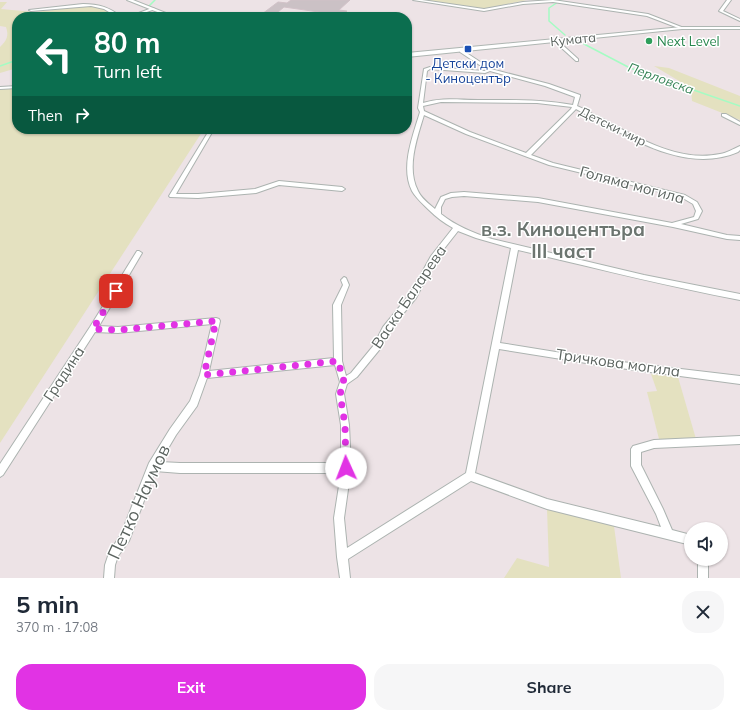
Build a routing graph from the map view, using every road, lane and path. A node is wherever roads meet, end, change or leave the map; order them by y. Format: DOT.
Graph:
graph roads {
  1 [pos="129,0"];
  2 [pos="414,0"];
  3 [pos="729,0"];
  4 [pos="153,9"];
  5 [pos="31,10"];
  6 [pos="113,12"];
  7 [pos="144,12"];
  8 [pos="161,12"];
  9 [pos="740,20"];
  10 [pos="682,28"];
  11 [pos="740,28"];
  12 [pos="556,41"];
  13 [pos="461,51"];
  14 [pos="412,55"];
  15 [pos="577,60"];
  16 [pos="490,70"];
  17 [pos="12,87"];
  18 [pos="0,88"];
  19 [pos="422,105"];
  20 [pos="573,106"];
  21 [pos="422,112"];
  22 [pos="724,115"];
  23 [pos="740,124"];
  24 [pos="209,134"];
  25 [pos="740,148"];
  26 [pos="527,155"];
  27 [pos="342,189"];
  28 [pos="438,213"];
  29 [pos="672,225"];
  30 [pos="457,228"];
  31 [pos="740,238"];
  32 [pos="515,247"];
  33 [pos="138,253"];
  34 [pos="344,280"];
  35 [pos="740,297"];
  36 [pos="93,329"];
  37 [pos="496,345"];
  38 [pos="338,361"];
  39 [pos="204,375"];
  40 [pos="740,380"];
  41 [pos="344,382"];
  42 [pos="740,440"];
  43 [pos="152,466"];
  44 [pos="346,468"];
  45 [pos="0,472"];
  46 [pos="470,476"];
  47 [pos="668,533"];
  48 [pos="684,538"];
  49 [pos="342,557"];
  50 [pos="703,566"];
  51 [pos="108,578"];
  52 [pos="344,578"];
  53 [pos="703,578"];
  1 -- 4 [label="main road"];
  2 -- 10 [label="street"];
  3 -- 9 [label="street"];
  4 -- 7 [label="street"];
  4 -- 8 [label="main road"];
  5 -- 6 [label="street"];
  10 -- 11 [label="main road, Кумата"];
  10 -- 12 [label="main road, Кумата"];
  12 -- 13 [label="main road, Кумата"];
  12 -- 15 [label="street"];
  13 -- 14 [label="main road, Кумата"];
  13 -- 16 [label="street, Детски мир"];
  16 -- 19 [label="street"];
  16 -- 20 [label="street, Детски мир"];
  17 -- 18 [label="street"];
  19 -- 20 [label="street"];
  19 -- 21 [label="street"];
  20 -- 25 [label="street, Детски мир"];
  20 -- 26 [label="street"];
  21 -- 26 [label="street, Голяма могила"];
  21 -- 28 [label="street"];
  22 -- 23 [label="street"];
  24 -- 27 [label="street"];
  26 -- 29 [label="street, Голяма могила"];
  28 -- 29 [label="street, Голяма могила"];
  28 -- 30 [label="street"];
  29 -- 31 [label="street"];
  30 -- 32 [label="street"];
  30 -- 41 [label="street, Васка Баларева"];
  32 -- 35 [label="street"];
  32 -- 37 [label="street"];
  33 -- 36 [label="street, Градина"];
  34 -- 38 [label="street"];
  36 -- 39 [label="street, Петко Наумов"];
  36 -- 45 [label="street, Градина"];
  37 -- 40 [label="street, Тричкова могила"];
  37 -- 46 [label="street"];
  38 -- 39 [label="street"];
  38 -- 41 [label="street"];
  39 -- 43 [label="street, Петко Наумов"];
  41 -- 44 [label="street"];
  42 -- 47 [label="street"];
  43 -- 44 [label="street"];
  43 -- 51 [label="street, Петко Наумов"];
  44 -- 49 [label="street"];
  46 -- 47 [label="street"];
  46 -- 49 [label="street"];
  47 -- 48 [label="street"];
  49 -- 52 [label="street"];
  50 -- 53 [label="street"];
}
